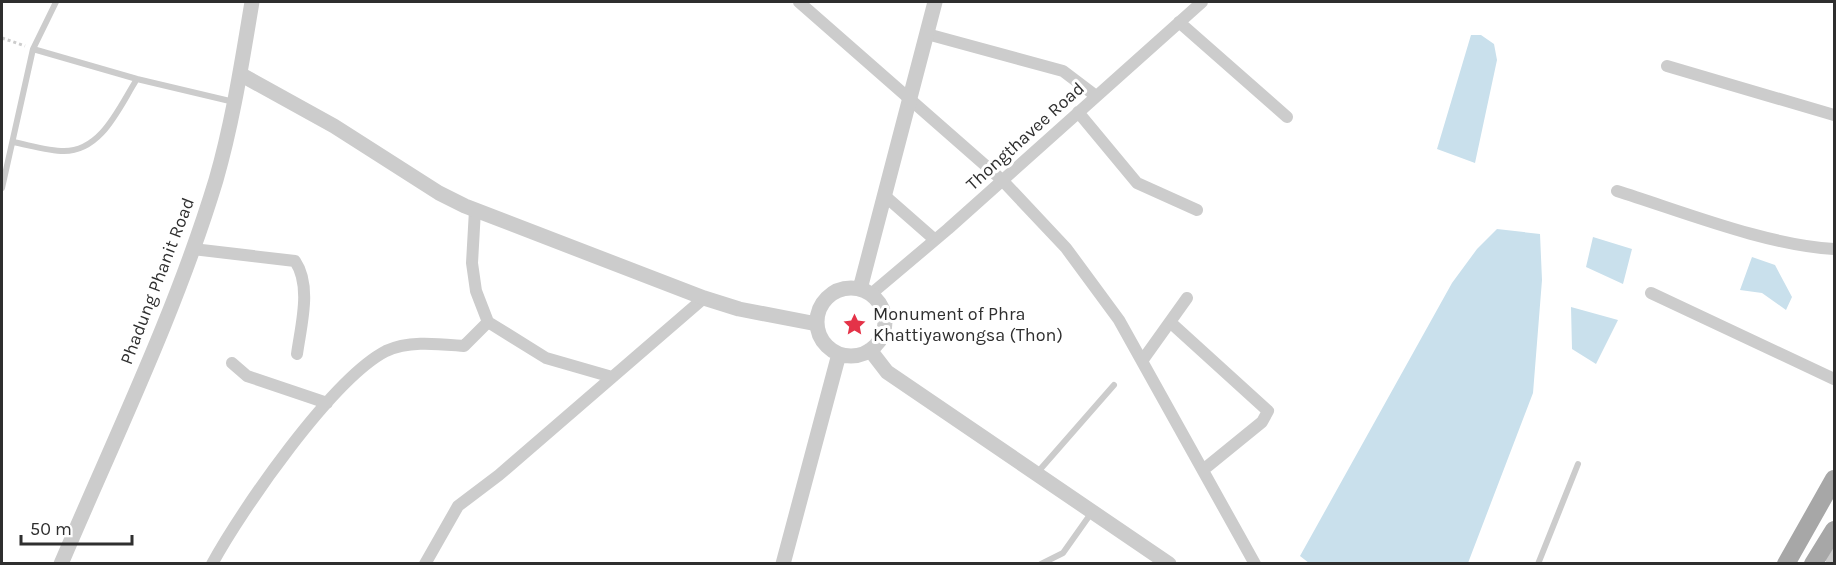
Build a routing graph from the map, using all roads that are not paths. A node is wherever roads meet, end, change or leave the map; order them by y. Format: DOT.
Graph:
graph roads {
  1 [pos="56,2"];
  2 [pos="252,2"];
  3 [pos="799,2"];
  4 [pos="935,2"];
  5 [pos="1202,2"];
  6 [pos="1179,22"];
  7 [pos="927,34"];
  8 [pos="33,49"];
  9 [pos="1667,66"];
  10 [pos="240,74"];
  11 [pos="137,79"];
  12 [pos="1096,96"];
  13 [pos="910,97"];
  14 [pos="235,102"];
  15 [pos="1078,112"];
  16 [pos="1834,115"];
  17 [pos="1287,117"];
  18 [pos="13,142"];
  19 [pos="1002,180"];
  20 [pos="2,188"];
  21 [pos="1617,191"];
  22 [pos="885,196"];
  23 [pos="475,210"];
  24 [pos="1197,210"];
  25 [pos="934,239"];
  26 [pos="194,249"];
  27 [pos="1834,249"];
  28 [pos="866,291"];
  29 [pos="1651,293"];
  30 [pos="704,298"];
  31 [pos="1187,298"];
  32 [pos="488,322"];
  33 [pos="1170,322"];
  34 [pos="817,324"];
  35 [pos="870,350"];
  36 [pos="297,354"];
  37 [pos="839,354"];
  38 [pos="1142,361"];
  39 [pos="232,363"];
  40 [pos="612,377"];
  41 [pos="1834,379"];
  42 [pos="1114,385"];
  43 [pos="327,403"];
  44 [pos="1578,464"];
  45 [pos="1203,470"];
  46 [pos="1037,474"];
  47 [pos="1834,479"];
  48 [pos="1092,511"];
  49 [pos="1834,530"];
  50 [pos="1823,557"];
  51 [pos="61,564"];
  52 [pos="212,564"];
  53 [pos="425,564"];
  54 [pos="783,564"];
  55 [pos="1041,564"];
  56 [pos="1169,564"];
  57 [pos="1255,564"];
  58 [pos="1538,564"];
  59 [pos="1786,564"];
  1 -- 8 [label="lane"];
  2 -- 10 [label="street, Phadung Phanit Road"];
  3 -- 13 [label="street"];
  4 -- 7 [label="street"];
  5 -- 6 [label="street, Thongthavee Road"];
  6 -- 12 [label="street, Thongthavee Road"];
  6 -- 17 [label="street"];
  7 -- 12 [label="street"];
  7 -- 13 [label="street"];
  8 -- 11 [label="lane"];
  8 -- 18 [label="lane"];
  9 -- 16 [label="street"];
  10 -- 14 [label="street, Phadung Phanit Road"];
  10 -- 23 [label="street"];
  11 -- 14 [label="lane"];
  11 -- 18 [label="lane"];
  12 -- 15 [label="street, Thongthavee Road"];
  13 -- 19 [label="street"];
  13 -- 22 [label="street"];
  14 -- 26 [label="street, Phadung Phanit Road"];
  15 -- 19 [label="street, Thongthavee Road"];
  15 -- 24 [label="street"];
  18 -- 20 [label="lane"];
  19 -- 25 [label="street, Thongthavee Road"];
  19 -- 38 [label="street"];
  21 -- 27 [label="street"];
  22 -- 25 [label="street"];
  22 -- 28 [label="street"];
  23 -- 30 [label="street"];
  23 -- 32 [label="street"];
  25 -- 28 [label="street, Thongthavee Road"];
  26 -- 36 [label="street"];
  26 -- 51 [label="street, Phadung Phanit Road"];
  28 -- 34 [label="street"];
  28 -- 35 [label="street"];
  29 -- 41 [label="street"];
  30 -- 34 [label="street"];
  30 -- 40 [label="street"];
  31 -- 33 [label="street"];
  32 -- 40 [label="street"];
  32 -- 43 [label="street"];
  33 -- 38 [label="street"];
  33 -- 45 [label="street"];
  34 -- 37 [label="street"];
  35 -- 37 [label="street"];
  35 -- 46 [label="street"];
  37 -- 54 [label="street"];
  38 -- 45 [label="street"];
  39 -- 43 [label="street"];
  40 -- 53 [label="street"];
  42 -- 46 [label="lane"];
  43 -- 52 [label="street"];
  44 -- 58 [label="lane"];
  45 -- 57 [label="street"];
  46 -- 48 [label="street"];
  47 -- 59 [label="main road"];
  48 -- 55 [label="lane"];
  48 -- 56 [label="street"];
  49 -- 50 [label="main road"];
}
